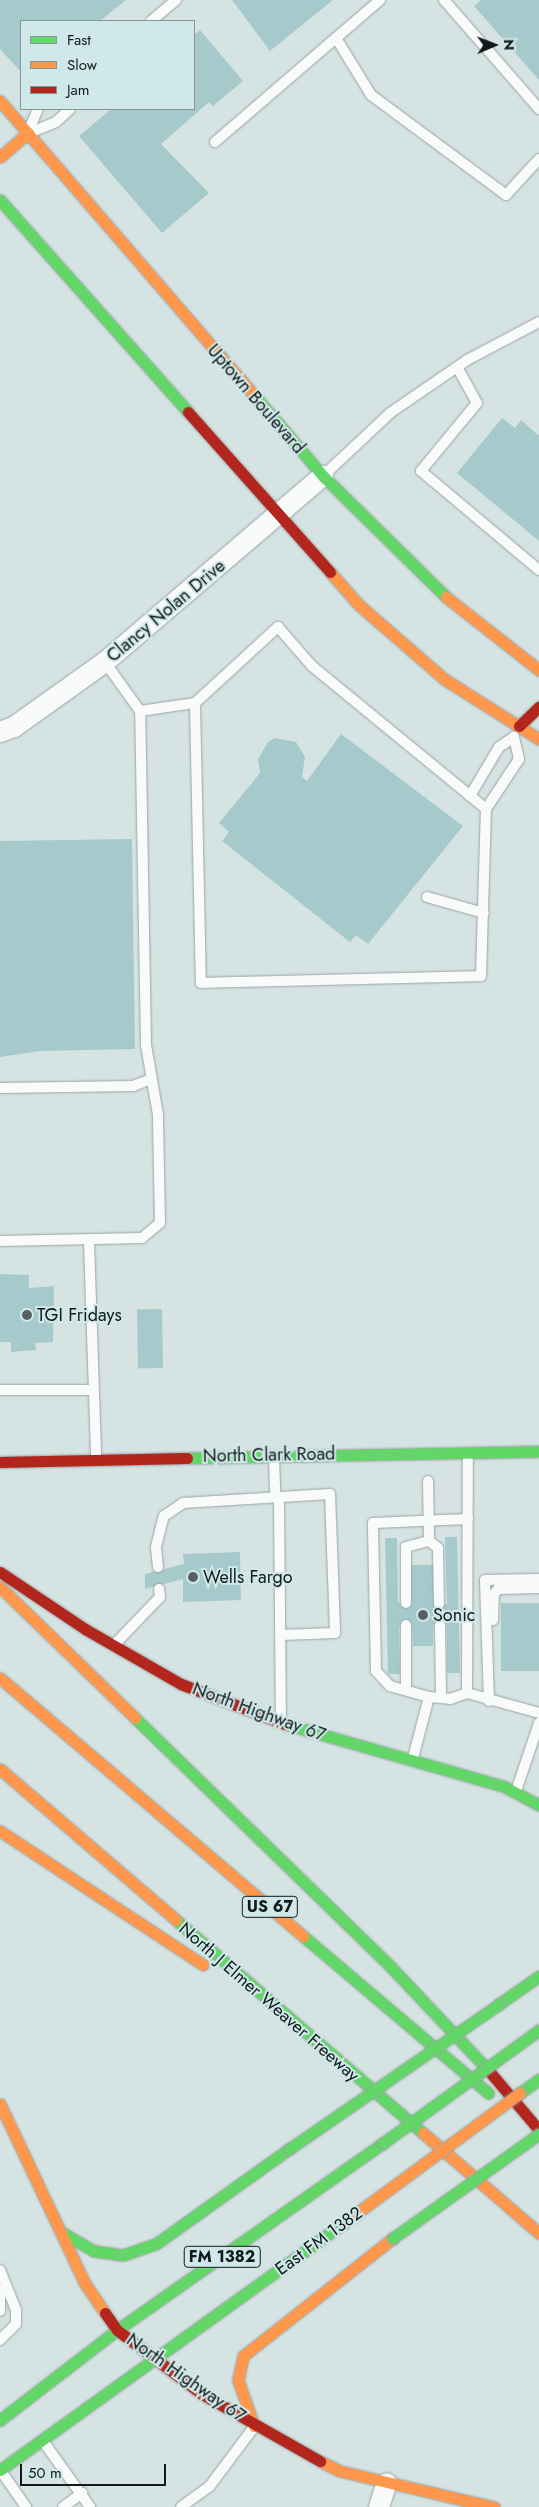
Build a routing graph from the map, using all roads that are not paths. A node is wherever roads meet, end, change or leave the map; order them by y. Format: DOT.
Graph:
graph roads {
  1 [pos="176,0"];
  2 [pos="380,0"];
  3 [pos="444,0"];
  4 [pos="152,20"];
  5 [pos="336,38"];
  6 [pos="0,101"];
  7 [pos="539,109"];
  8 [pos="38,110"];
  9 [pos="69,110"];
  10 [pos="28,133"];
  11 [pos="215,142"];
  12 [pos="0,157"];
  13 [pos="539,159"];
  14 [pos="0,200"];
  15 [pos="539,322"];
  16 [pos="457,367"];
  17 [pos="323,476"];
  18 [pos="282,514"];
  19 [pos="539,570"];
  20 [pos="105,662"];
  21 [pos="539,670"];
  22 [pos="195,703"];
  23 [pos="539,707"];
  24 [pos="140,711"];
  25 [pos="519,726"];
  26 [pos="0,732"];
  27 [pos="514,737"];
  28 [pos="539,738"];
  29 [pos="470,796"];
  30 [pos="486,809"];
  31 [pos="427,898"];
  32 [pos="484,913"];
  33 [pos="151,1079"];
  34 [pos="0,1088"];
  35 [pos="0,1241"];
  36 [pos="89,1242"];
  37 [pos="0,1390"];
  38 [pos="91,1390"];
  39 [pos="539,1451"];
  40 [pos="468,1452"];
  41 [pos="273,1455"];
  42 [pos="96,1458"];
  43 [pos="0,1462"];
  44 [pos="428,1481"];
  45 [pos="275,1496"];
  46 [pos="468,1519"];
  47 [pos="429,1521"];
  48 [pos="429,1541"];
  49 [pos="158,1567"];
  50 [pos="0,1572"];
  51 [pos="539,1579"];
  52 [pos="0,1587"];
  53 [pos="539,1588"];
  54 [pos="160,1589"];
  55 [pos="406,1603"];
  56 [pos="439,1604"];
  57 [pos="406,1625"];
  58 [pos="440,1625"];
  59 [pos="281,1635"];
  60 [pos="113,1645"];
  61 [pos="0,1678"];
  62 [pos="488,1680"];
  63 [pos="406,1690"];
  64 [pos="467,1693"];
  65 [pos="429,1698"];
  66 [pos="441,1698"];
  67 [pos="489,1700"];
  68 [pos="539,1713"];
  69 [pos="539,1723"];
  70 [pos="281,1724"];
  71 [pos="413,1758"];
  72 [pos="0,1769"];
  73 [pos="516,1793"];
  74 [pos="539,1805"];
  75 [pos="0,1831"];
  76 [pos="539,1976"];
  77 [pos="259,1994"];
  78 [pos="539,2030"];
  79 [pos="539,2079"];
  80 [pos="0,2106"];
  81 [pos="539,2130"];
  82 [pos="539,2135"];
  83 [pos="61,2232"];
  84 [pos="539,2233"];
  85 [pos="0,2270"];
  86 [pos="0,2290"];
  87 [pos="0,2311"];
  88 [pos="117,2330"];
  89 [pos="0,2340"];
  90 [pos="157,2359"];
  91 [pos="0,2422"];
  92 [pos="254,2426"];
  93 [pos="42,2440"];
  94 [pos="0,2470"];
  95 [pos="387,2483"];
  96 [pos="82,2493"];
  97 [pos="26,2507"];
  98 [pos="63,2507"];
  99 [pos="90,2507"];
  100 [pos="181,2507"];
  101 [pos="379,2507"];
  102 [pos="494,2507"];
  1 -- 4 [label="lane"];
  2 -- 5 [label="lane"];
  3 -- 7 [label="lane"];
  5 -- 11 [label="lane"];
  5 -- 13 [label="lane"];
  6 -- 10 [label="main road, Uptown Boulevard"];
  8 -- 10 [label="lane"];
  9 -- 10 [label="lane"];
  10 -- 12 [label="main road"];
  10 -- 17 [label="main road, Uptown Boulevard"];
  14 -- 18 [label="main road"];
  15 -- 16 [label="lane"];
  16 -- 17 [label="lane"];
  16 -- 19 [label="lane"];
  17 -- 18 [label="street, Clancy Nolan Drive"];
  17 -- 21 [label="main road, Uptown Boulevard"];
  18 -- 20 [label="street, Clancy Nolan Drive"];
  18 -- 25 [label="main road"];
  20 -- 24 [label="lane"];
  20 -- 26 [label="street, Clancy Nolan Drive"];
  22 -- 24 [label="lane"];
  22 -- 29 [label="lane"];
  22 -- 32 [label="lane"];
  23 -- 25 [label="main road"];
  24 -- 33 [label="lane"];
  25 -- 27 [label="lane"];
  25 -- 28 [label="main road"];
  27 -- 29 [label="lane"];
  27 -- 30 [label="lane"];
  29 -- 30 [label="lane"];
  30 -- 32 [label="lane"];
  31 -- 32 [label="lane"];
  33 -- 34 [label="lane"];
  33 -- 36 [label="lane"];
  35 -- 36 [label="lane"];
  36 -- 38 [label="lane"];
  37 -- 38 [label="lane"];
  38 -- 42 [label="lane"];
  39 -- 40 [label="main road, North Clark Road"];
  40 -- 41 [label="main road, North Clark Road"];
  40 -- 46 [label="lane"];
  41 -- 42 [label="main road, North Clark Road"];
  41 -- 45 [label="lane"];
  42 -- 43 [label="main road, North Clark Road"];
  44 -- 47 [label="lane"];
  45 -- 49 [label="lane"];
  45 -- 59 [label="lane"];
  45 -- 59 [label="lane"];
  46 -- 47 [label="lane"];
  46 -- 64 [label="lane"];
  47 -- 48 [label="lane"];
  47 -- 63 [label="lane"];
  48 -- 55 [label="lane"];
  48 -- 56 [label="lane"];
  50 -- 60 [label="main road, North Highway 67"];
  51 -- 62 [label="lane"];
  52 -- 81 [label="main road"];
  53 -- 62 [label="lane"];
  54 -- 60 [label="lane"];
  57 -- 63 [label="lane"];
  58 -- 66 [label="lane"];
  59 -- 70 [label="lane"];
  60 -- 70 [label="main road, North Highway 67"];
  61 -- 82 [label="main road, US 67"];
  62 -- 67 [label="lane"];
  63 -- 65 [label="lane"];
  64 -- 66 [label="lane"];
  64 -- 67 [label="lane"];
  65 -- 66 [label="lane"];
  65 -- 71 [label="lane"];
  67 -- 68 [label="lane"];
  69 -- 73 [label="lane"];
  70 -- 71 [label="main road, North Highway 67"];
  71 -- 73 [label="main road, North Highway 67"];
  72 -- 77 [label="main road, North J Elmer Weaver Freeway"];
  73 -- 74 [label="main road, North Highway 67"];
  75 -- 77 [label="main road"];
  76 -- 83 [label="main road, bridge"];
  77 -- 84 [label="main road, North J Elmer Weaver Freeway"];
  78 -- 88 [label="main road, FM 1382, bridge"];
  79 -- 90 [label="main road, East FM 1382 / FM 1382, bridge"];
  80 -- 83 [label="main road, North Highway 67"];
  82 -- 92 [label="main road, bridge"];
  83 -- 88 [label="main road, North Highway 67"];
  85 -- 89 [label="lane"];
  86 -- 87 [label="lane"];
  88 -- 90 [label="main road, North Highway 67"];
  88 -- 91 [label="main road, FM 1382"];
  90 -- 92 [label="main road, North Highway 67"];
  90 -- 93 [label="main road, East FM 1382 / FM 1382"];
  92 -- 95 [label="main road, North Highway 67"];
  92 -- 100 [label="lane"];
  93 -- 94 [label="main road, East FM 1382 / FM 1382"];
  93 -- 96 [label="lane"];
  94 -- 97 [label="lane"];
  95 -- 101 [label="street"];
  95 -- 102 [label="main road, North Highway 67"];
  96 -- 98 [label="lane"];
  96 -- 99 [label="lane"];
}
